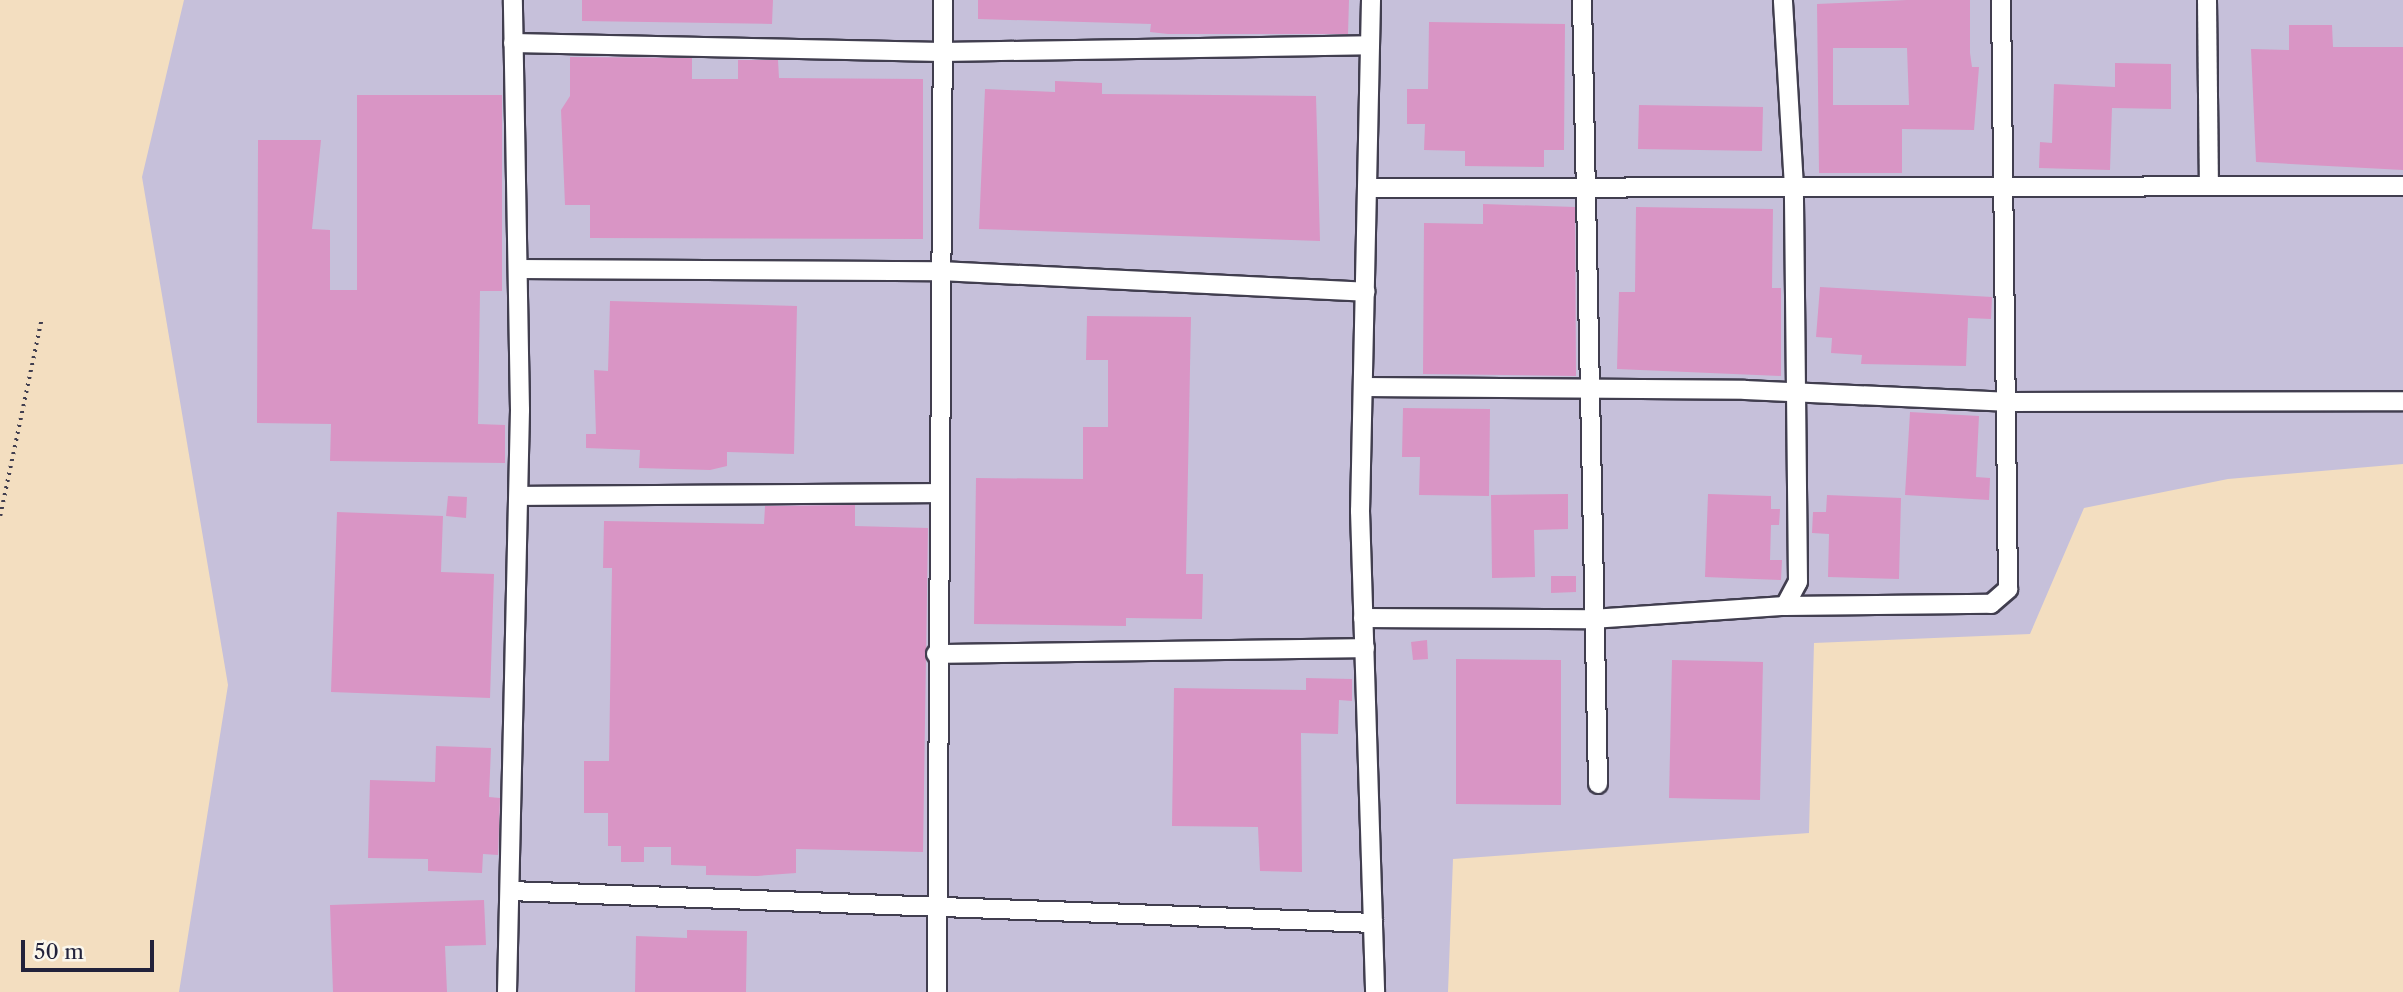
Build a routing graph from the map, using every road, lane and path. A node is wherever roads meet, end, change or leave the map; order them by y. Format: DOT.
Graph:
graph roads {
  1 [pos="513,0"];
  2 [pos="943,0"];
  3 [pos="1371,0"];
  4 [pos="1582,0"];
  5 [pos="1783,0"];
  6 [pos="2001,0"];
  7 [pos="2207,0"];
  8 [pos="513,43"];
  9 [pos="1370,44"];
  10 [pos="942,52"];
  11 [pos="1585,183"];
  12 [pos="2209,186"];
  13 [pos="2403,186"];
  14 [pos="1794,187"];
  15 [pos="2003,187"];
  16 [pos="1367,188"];
  17 [pos="518,269"];
  18 [pos="940,271"];
  19 [pos="1365,292"];
  20 [pos="41,321"];
  21 [pos="1363,387"];
  22 [pos="1588,390"];
  23 [pos="1794,393"];
  24 [pos="2403,401"];
  25 [pos="2006,402"];
  26 [pos="938,493"];
  27 [pos="519,496"];
  28 [pos="0,516"];
  29 [pos="1785,606"];
  30 [pos="1363,618"];
  31 [pos="1592,619"];
  32 [pos="1366,648"];
  33 [pos="936,654"];
  34 [pos="1598,784"];
  35 [pos="510,891"];
  36 [pos="937,907"];
  37 [pos="1373,923"];
  38 [pos="507,992"];
  39 [pos="937,992"];
  40 [pos="1375,992"];
  1 -- 8 [label="street"];
  2 -- 10 [label="street"];
  3 -- 9 [label="street"];
  4 -- 11 [label="street"];
  5 -- 14 [label="street"];
  6 -- 15 [label="street"];
  7 -- 12 [label="street"];
  8 -- 10 [label="street"];
  8 -- 17 [label="street"];
  9 -- 10 [label="street"];
  9 -- 16 [label="street"];
  10 -- 18 [label="street"];
  11 -- 14 [label="street"];
  11 -- 16 [label="street"];
  11 -- 22 [label="street"];
  12 -- 13 [label="street"];
  12 -- 15 [label="street"];
  14 -- 15 [label="street"];
  14 -- 23 [label="street"];
  15 -- 25 [label="street"];
  16 -- 19 [label="street"];
  17 -- 18 [label="street"];
  17 -- 27 [label="street"];
  18 -- 19 [label="street"];
  18 -- 26 [label="street"];
  19 -- 21 [label="street"];
  20 -- 28 [label="path"];
  21 -- 22 [label="street"];
  21 -- 30 [label="street"];
  22 -- 23 [label="street"];
  22 -- 31 [label="street"];
  23 -- 25 [label="street"];
  23 -- 29 [label="street"];
  24 -- 25 [label="street"];
  25 -- 29 [label="street"];
  26 -- 27 [label="street"];
  26 -- 33 [label="street"];
  27 -- 35 [label="street"];
  29 -- 31 [label="street"];
  30 -- 31 [label="street"];
  30 -- 32 [label="street"];
  31 -- 34 [label="street"];
  32 -- 33 [label="street"];
  32 -- 37 [label="street"];
  33 -- 36 [label="street"];
  35 -- 36 [label="street"];
  35 -- 38 [label="street"];
  36 -- 37 [label="street"];
  36 -- 39 [label="street"];
  37 -- 40 [label="street"];
}
